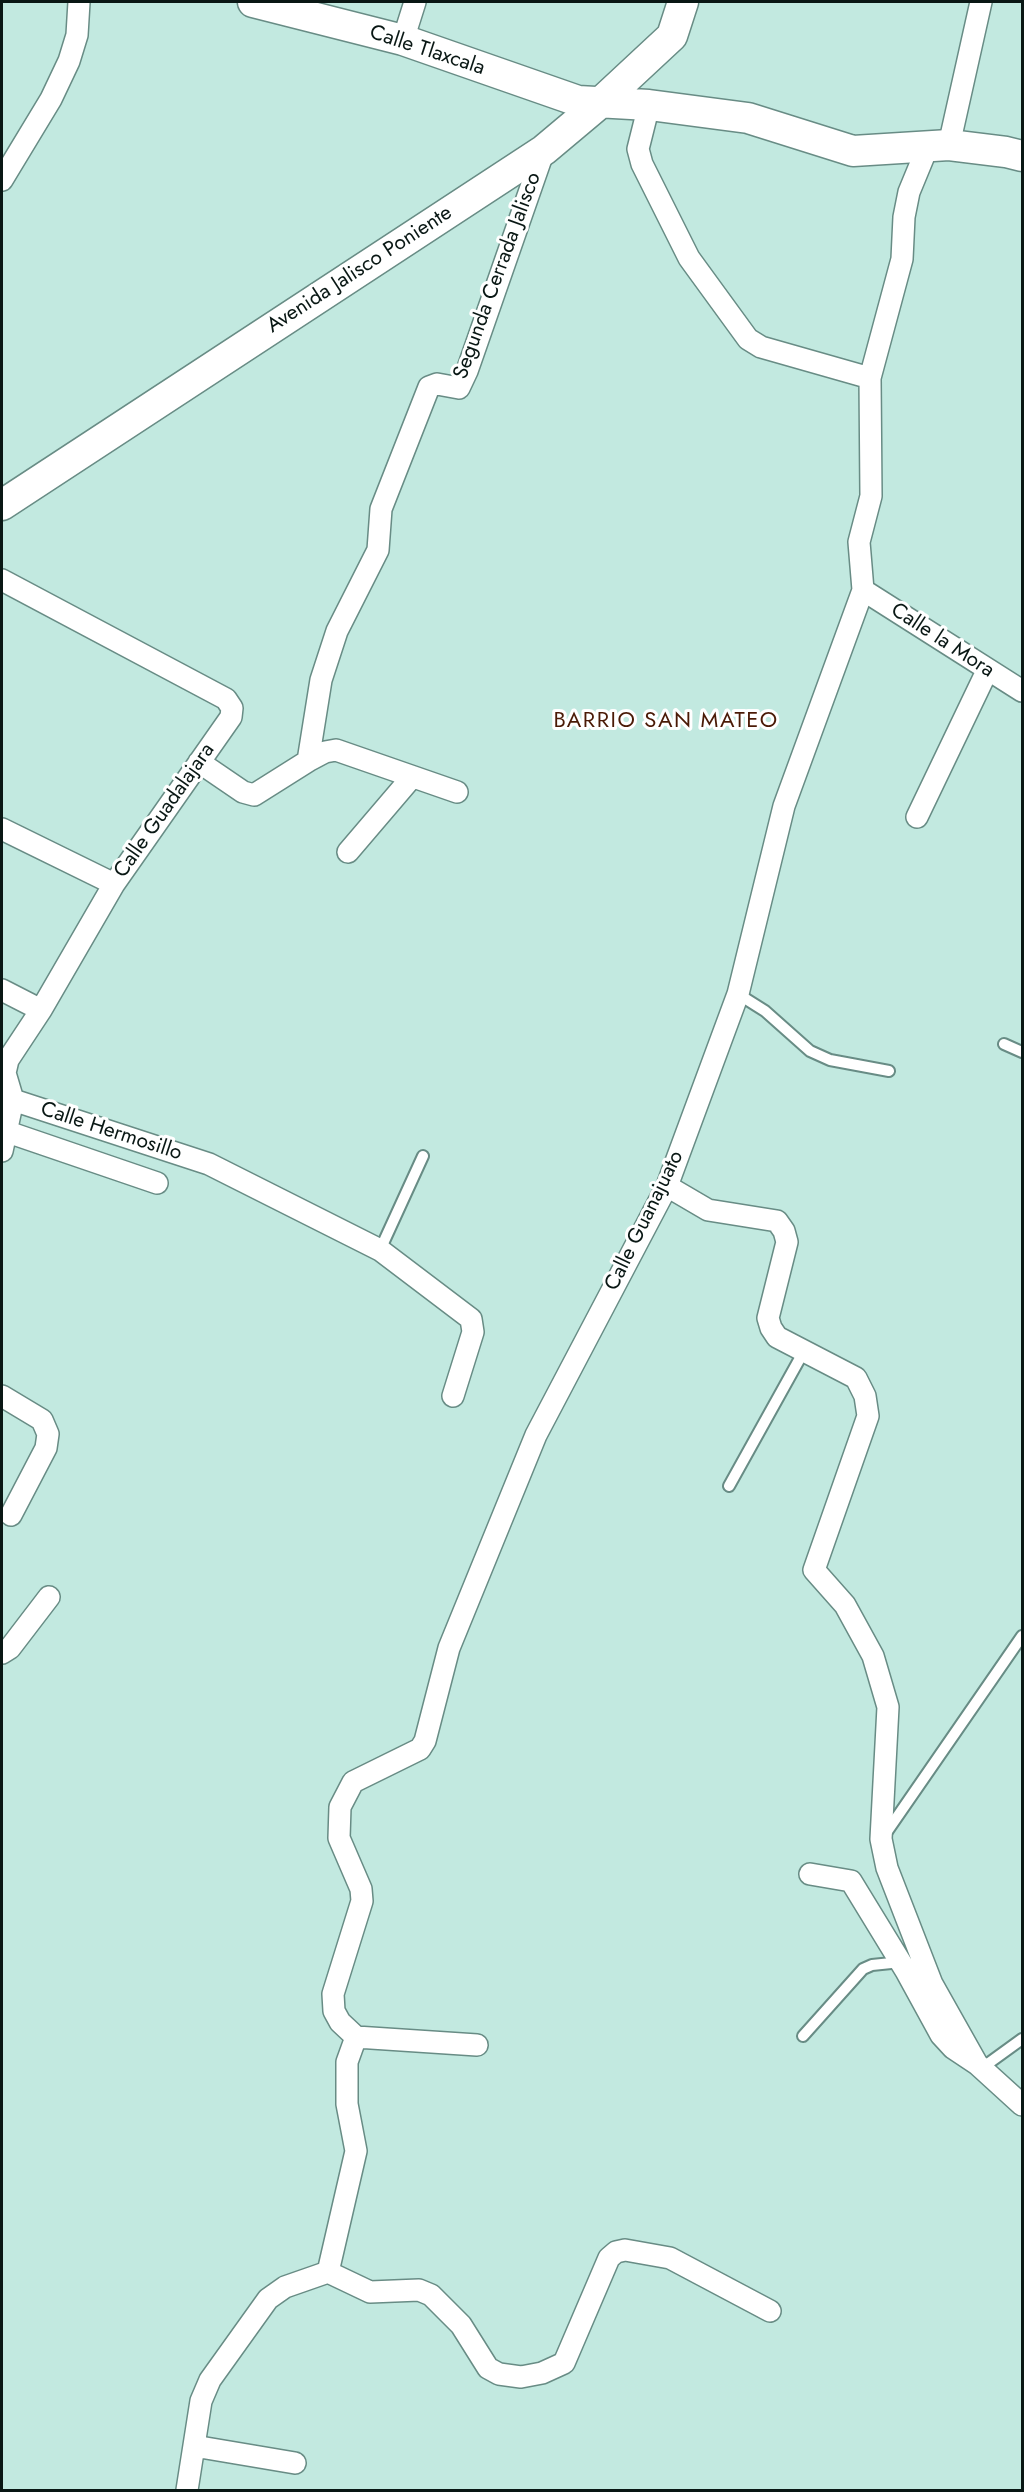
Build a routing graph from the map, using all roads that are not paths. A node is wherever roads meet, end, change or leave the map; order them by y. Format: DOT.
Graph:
graph roads {
  1 [pos="79,2"];
  2 [pos="253,2"];
  3 [pos="415,2"];
  4 [pos="683,2"];
  5 [pos="981,2"];
  6 [pos="403,40"];
  7 [pos="600,103"];
  8 [pos="649,105"];
  9 [pos="938,146"];
  10 [pos="544,150"];
  11 [pos="1023,156"];
  12 [pos="2,180"];
  13 [pos="870,378"];
  14 [pos="2,505"];
  15 [pos="2,580"];
  16 [pos="863,590"];
  17 [pos="987,671"];
  18 [pos="1023,691"];
  19 [pos="308,761"];
  20 [pos="200,762"];
  21 [pos="412,777"];
  22 [pos="457,792"];
  23 [pos="916,817"];
  24 [pos="2,831"];
  25 [pos="348,852"];
  26 [pos="114,884"];
  27 [pos="2,990"];
  28 [pos="738,994"];
  29 [pos="41,1010"];
  30 [pos="1004,1044"];
  31 [pos="1023,1052"];
  32 [pos="889,1071"];
  33 [pos="14,1100"];
  34 [pos="3,1138"];
  35 [pos="423,1156"];
  36 [pos="157,1183"];
  37 [pos="667,1186"];
  38 [pos="380,1250"];
  39 [pos="804,1351"];
  40 [pos="2,1396"];
  41 [pos="453,1396"];
  42 [pos="729,1486"];
  43 [pos="11,1515"];
  44 [pos="49,1597"];
  45 [pos="1023,1636"];
  46 [pos="2,1653"];
  47 [pos="881,1839"];
  48 [pos="810,1874"];
  49 [pos="901,1962"];
  50 [pos="803,2036"];
  51 [pos="356,2037"];
  52 [pos="1023,2039"];
  53 [pos="477,2045"];
  54 [pos="979,2066"];
  55 [pos="1023,2105"];
  56 [pos="328,2272"];
  57 [pos="770,2311"];
  58 [pos="194,2446"];
  59 [pos="295,2463"];
  60 [pos="187,2490"];
  1 -- 12 [label="street"];
  2 -- 6 [label="street, Calle Tlaxcala"];
  3 -- 6 [label="street"];
  4 -- 7 [label="street, Avenida Jalisco Poniente"];
  5 -- 9 [label="street"];
  6 -- 7 [label="street, Calle Tlaxcala"];
  7 -- 8 [label="street, Calle Tlaxcala"];
  7 -- 10 [label="street, Avenida Jalisco Poniente"];
  8 -- 9 [label="street, Calle Tlaxcala"];
  8 -- 13 [label="street"];
  9 -- 11 [label="street, Calle Tlaxcala"];
  9 -- 13 [label="street"];
  10 -- 14 [label="street, Avenida Jalisco Poniente"];
  10 -- 19 [label="street, Segunda Cerrada Jalisco"];
  13 -- 16 [label="street"];
  15 -- 20 [label="street, Calle Guadalajara"];
  16 -- 17 [label="street, Calle la Mora"];
  16 -- 28 [label="street, Calle Guanajuato"];
  17 -- 18 [label="street, Calle la Mora"];
  17 -- 23 [label="street"];
  19 -- 20 [label="street"];
  19 -- 21 [label="street"];
  20 -- 26 [label="street, Calle Guadalajara"];
  21 -- 22 [label="street"];
  21 -- 25 [label="street"];
  24 -- 26 [label="street"];
  26 -- 29 [label="street, Calle Guadalajara"];
  27 -- 29 [label="street"];
  28 -- 32 [label="lane"];
  28 -- 37 [label="street, Calle Guanajuato"];
  29 -- 33 [label="street, Calle Guadalajara"];
  30 -- 31 [label="lane"];
  33 -- 34 [label="street"];
  33 -- 38 [label="street, Calle Hermosillo"];
  34 -- 36 [label="street"];
  35 -- 38 [label="lane"];
  37 -- 39 [label="street"];
  37 -- 51 [label="street, Calle Guanajuato"];
  38 -- 41 [label="street, Calle Hermosillo"];
  39 -- 42 [label="lane"];
  39 -- 47 [label="street"];
  40 -- 43 [label="street"];
  44 -- 46 [label="street"];
  45 -- 47 [label="lane"];
  47 -- 54 [label="street"];
  48 -- 49 [label="street"];
  49 -- 50 [label="lane"];
  49 -- 54 [label="street"];
  51 -- 53 [label="street"];
  51 -- 56 [label="street"];
  52 -- 54 [label="lane"];
  54 -- 55 [label="street"];
  56 -- 57 [label="street"];
  56 -- 58 [label="street"];
  58 -- 59 [label="street"];
  58 -- 60 [label="street"];
}
